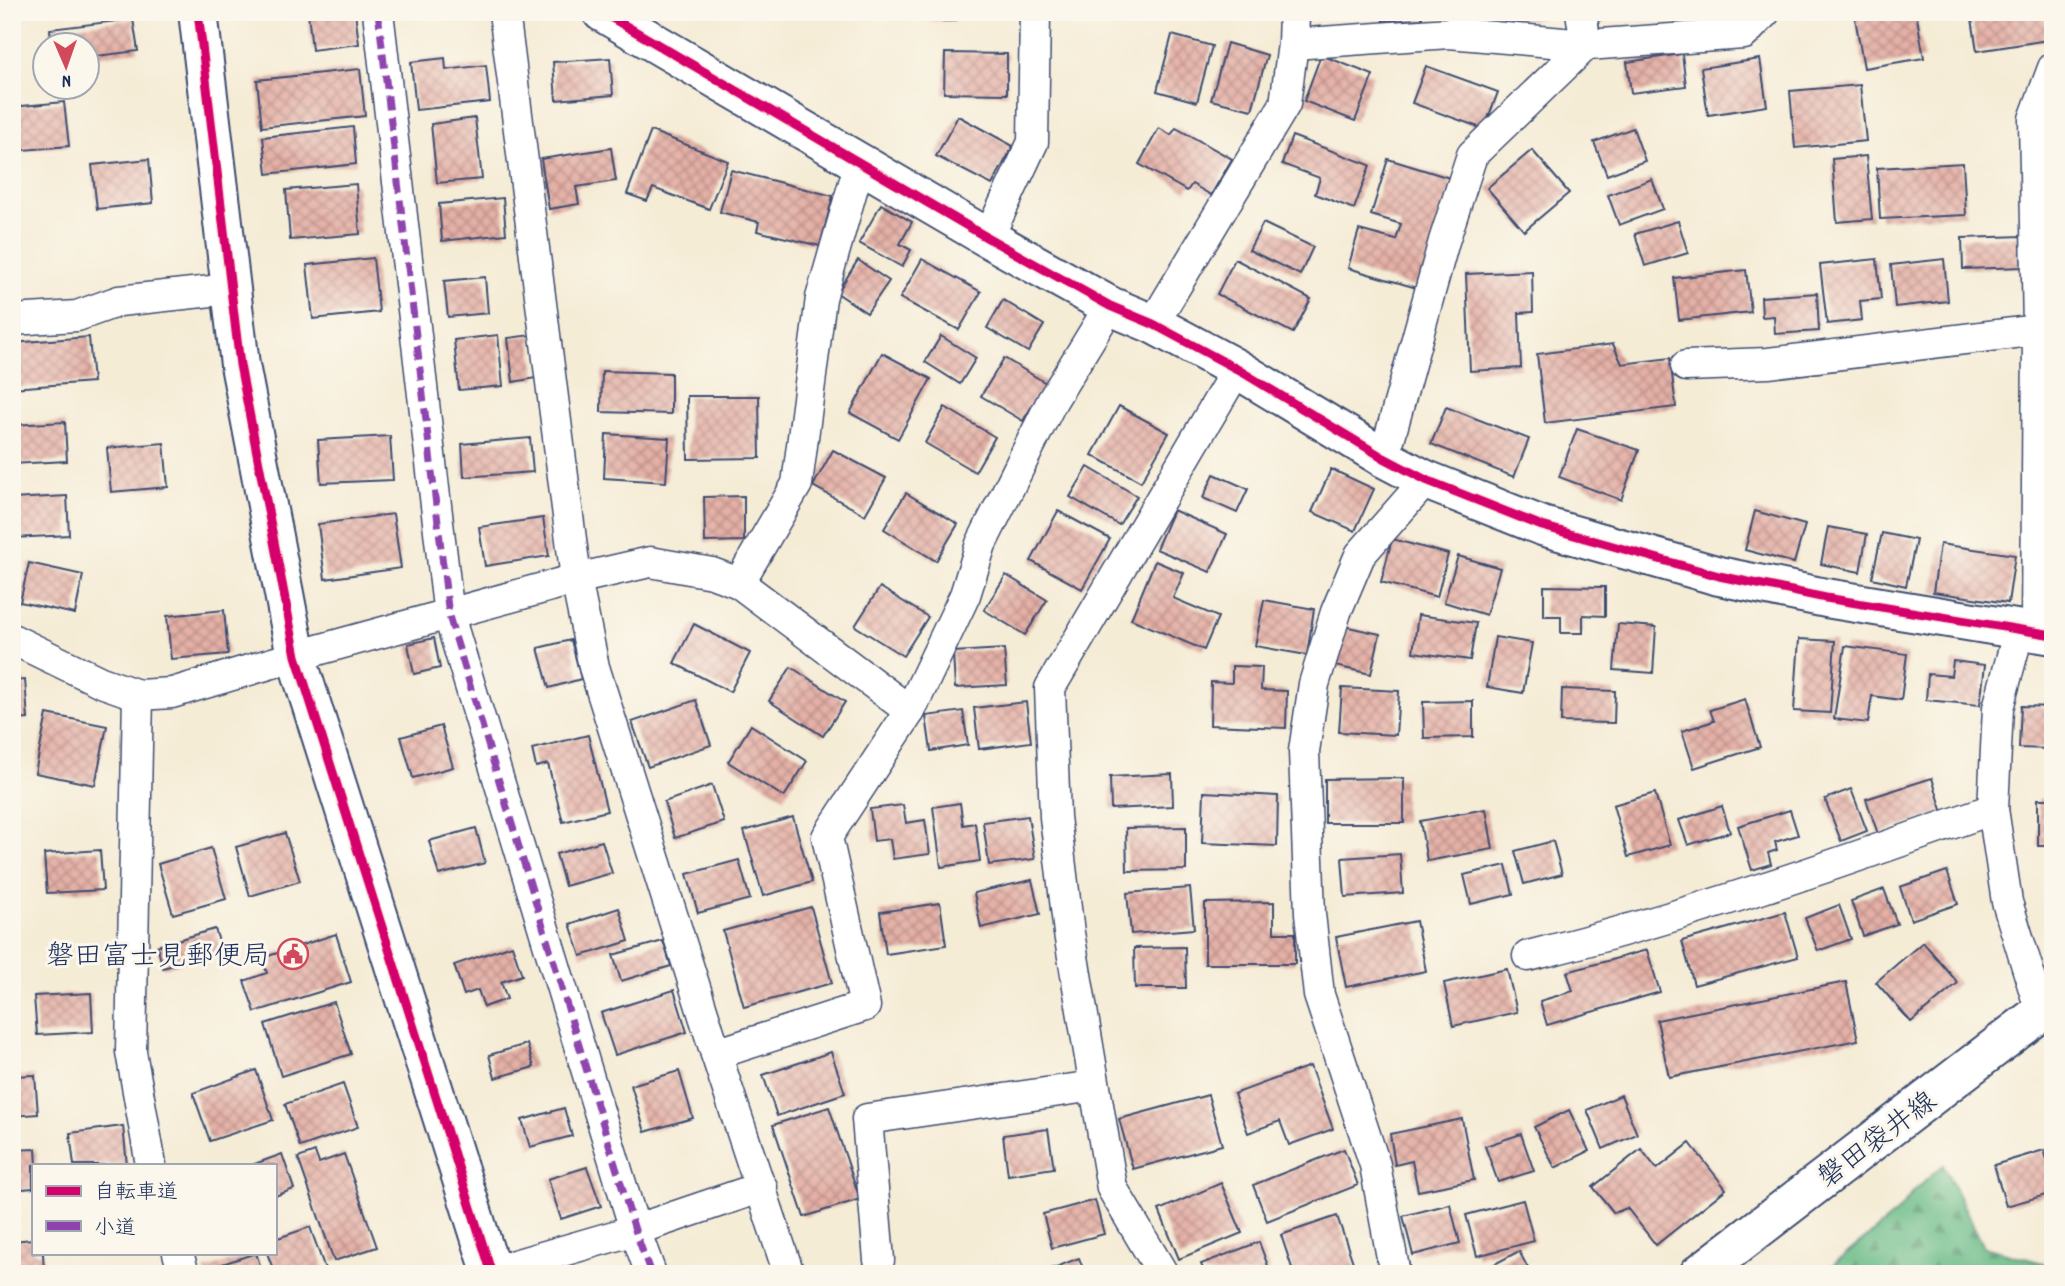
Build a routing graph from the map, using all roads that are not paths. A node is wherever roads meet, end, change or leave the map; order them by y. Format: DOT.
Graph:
graph roads {
  1 [pos="198,12"];
  2 [pos="378,12"];
  3 [pos="504,12"];
  4 [pos="602,12"];
  5 [pos="1035,12"];
  6 [pos="1294,12"];
  7 [pos="1581,12"];
  8 [pos="1765,12"];
  9 [pos="1293,44"];
  10 [pos="1586,45"];
  11 [pos="2053,68"];
  12 [pos="860,162"];
  13 [pos="988,237"];
  14 [pos="230,289"];
  15 [pos="1110,306"];
  16 [pos="12,320"];
  17 [pos="1153,324"];
  18 [pos="2038,330"];
  19 [pos="1686,366"];
  20 [pos="1237,369"];
  21 [pos="1384,458"];
  22 [pos="1426,480"];
  23 [pos="576,579"];
  24 [pos="739,583"];
  25 [pos="449,616"];
  26 [pos="2036,633"];
  27 [pos="12,639"];
  28 [pos="296,656"];
  29 [pos="138,695"];
  30 [pos="910,711"];
  31 [pos="1993,809"];
  32 [pos="1528,956"];
  33 [pos="2047,1007"];
  34 [pos="716,1054"];
  35 [pos="1094,1086"];
  36 [pos="151,1164"];
  37 [pos="761,1187"];
  38 [pos="635,1230"];
  39 [pos="178,1254"];
  40 [pos="879,1260"];
  41 [pos="489,1273"];
  42 [pos="184,1274"];
  43 [pos="651,1274"];
  44 [pos="789,1274"];
  45 [pos="1163,1274"];
  46 [pos="1395,1274"];
  47 [pos="1699,1274"];
  1 -- 14 [label="street"];
  2 -- 25 [label="street"];
  3 -- 23 [label="street"];
  4 -- 12 [label="street"];
  5 -- 13 [label="street"];
  6 -- 9 [label="street"];
  7 -- 10 [label="street"];
  8 -- 10 [label="street"];
  9 -- 10 [label="street"];
  9 -- 17 [label="street"];
  10 -- 21 [label="street"];
  11 -- 18 [label="street"];
  12 -- 13 [label="street"];
  12 -- 24 [label="street"];
  13 -- 15 [label="street"];
  14 -- 16 [label="street"];
  14 -- 28 [label="street"];
  15 -- 17 [label="street"];
  15 -- 30 [label="street"];
  17 -- 20 [label="street"];
  18 -- 19 [label="street"];
  18 -- 26 [label="street"];
  20 -- 21 [label="street"];
  20 -- 35 [label="street"];
  21 -- 22 [label="street"];
  22 -- 26 [label="street"];
  22 -- 46 [label="street"];
  23 -- 24 [label="street"];
  23 -- 25 [label="street"];
  23 -- 34 [label="street"];
  24 -- 30 [label="street"];
  25 -- 28 [label="street"];
  25 -- 38 [label="street"];
  26 -- 31 [label="street"];
  27 -- 29 [label="street"];
  28 -- 29 [label="street"];
  28 -- 41 [label="street"];
  29 -- 36 [label="street"];
  30 -- 34 [label="street"];
  31 -- 32 [label="street"];
  31 -- 33 [label="street"];
  33 -- 47 [label="street, 磐田袋井線"];
  34 -- 37 [label="street"];
  35 -- 40 [label="street"];
  35 -- 45 [label="street"];
  37 -- 38 [label="street"];
  37 -- 44 [label="street"];
  38 -- 41 [label="street"];
  38 -- 43 [label="street"];
  39 -- 42 [label="street"];
}
